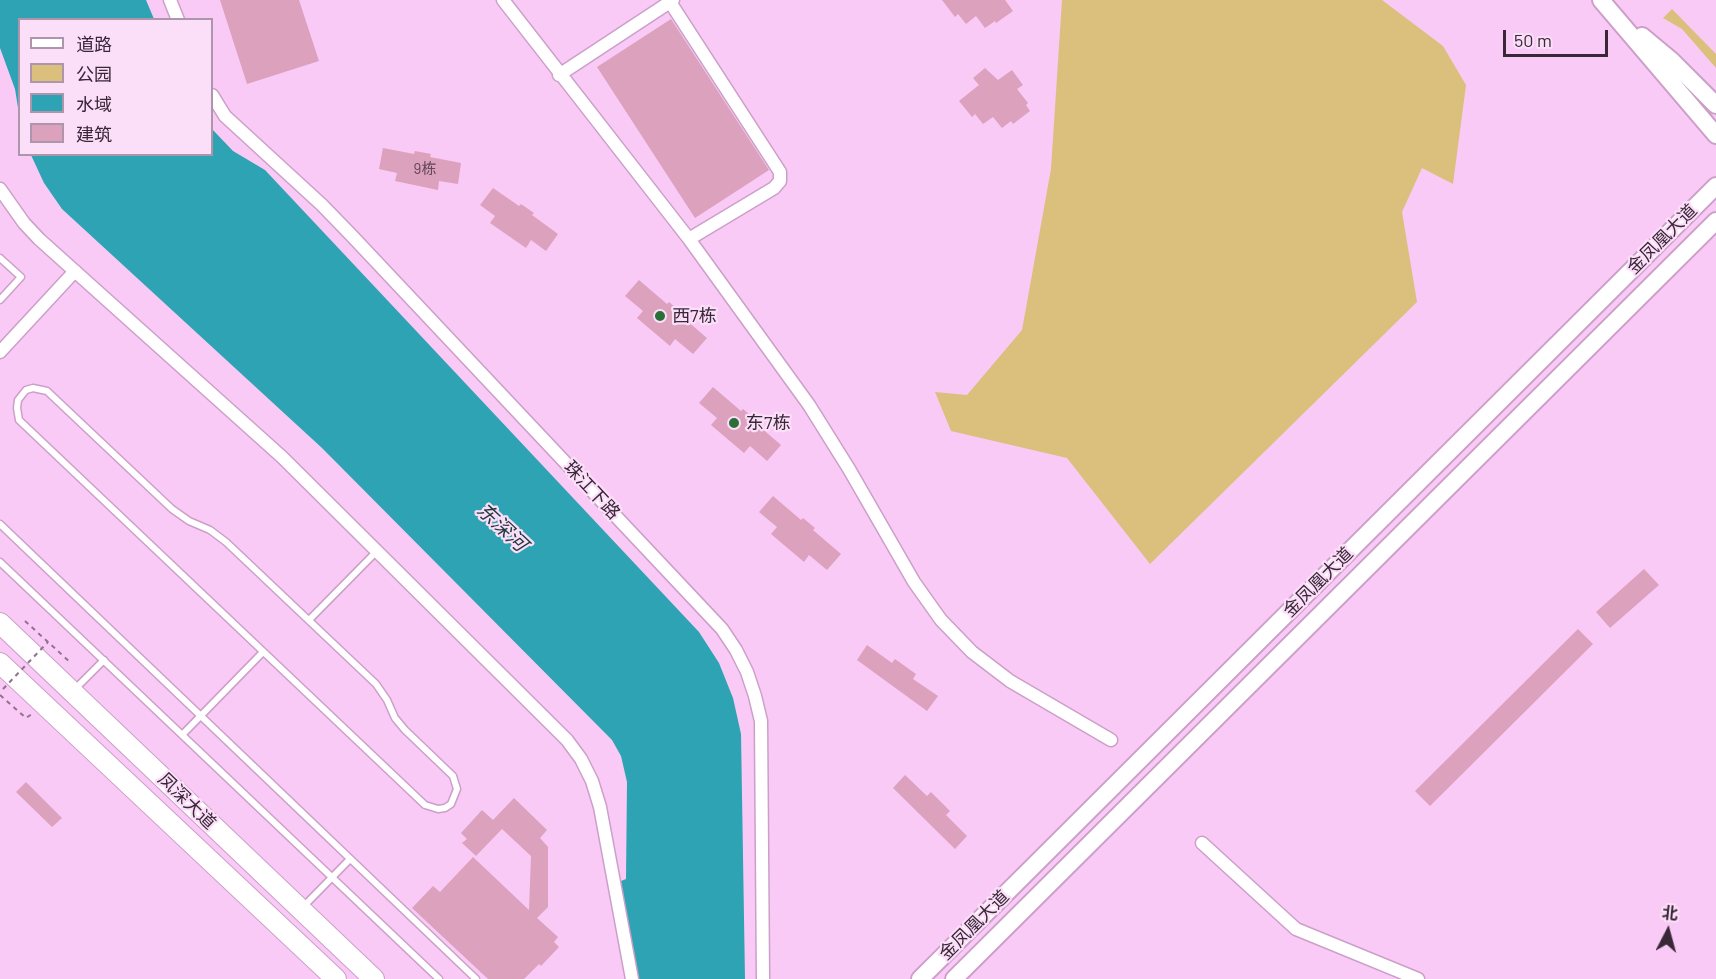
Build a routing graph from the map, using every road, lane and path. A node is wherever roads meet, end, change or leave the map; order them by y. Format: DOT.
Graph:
graph roads {
  1 [pos="170,0"];
  2 [pos="503,0"];
  3 [pos="672,1"];
  4 [pos="1604,1"];
  5 [pos="177,18"];
  6 [pos="559,75"];
  7 [pos="213,97"];
  8 [pos="1716,105"];
  9 [pos="1716,135"];
  10 [pos="1716,186"];
  11 [pos="0,189"];
  12 [pos="1716,220"];
  13 [pos="689,239"];
  14 [pos="0,258"];
  15 [pos="75,271"];
  16 [pos="0,300"];
  17 [pos="0,352"];
  18 [pos="0,524"];
  19 [pos="377,550"];
  20 [pos="0,562"];
  21 [pos="309,620"];
  22 [pos="25,621"];
  23 [pos="0,623"];
  24 [pos="48,642"];
  25 [pos="263,651"];
  26 [pos="104,660"];
  27 [pos="0,663"];
  28 [pos="70,663"];
  29 [pos="3,689"];
  30 [pos="72,692"];
  31 [pos="0,695"];
  32 [pos="34,712"];
  33 [pos="201,716"];
  34 [pos="182,735"];
  35 [pos="1111,740"];
  36 [pos="1202,843"];
  37 [pos="350,859"];
  38 [pos="332,877"];
  39 [pos="301,909"];
  40 [pos="336,979"];
  41 [pos="374,979"];
  42 [pos="439,979"];
  43 [pos="476,979"];
  44 [pos="632,979"];
  45 [pos="763,979"];
  46 [pos="920,979"];
  47 [pos="954,979"];
  48 [pos="1418,979"];
  1 -- 5 [label="street"];
  2 -- 6 [label="street"];
  3 -- 6 [label="street"];
  3 -- 13 [label="street"];
  4 -- 8 [label="street"];
  4 -- 9 [label="street"];
  6 -- 13 [label="street"];
  7 -- 45 [label="street, 珠江下路"];
  10 -- 46 [label="street, 金凤凰大道"];
  11 -- 15 [label="street"];
  12 -- 47 [label="street, 金凤凰大道"];
  13 -- 35 [label="street"];
  14 -- 16 [label="lane"];
  15 -- 17 [label="street"];
  15 -- 19 [label="street"];
  18 -- 33 [label="lane"];
  19 -- 21 [label="lane"];
  19 -- 44 [label="street"];
  20 -- 26 [label="lane"];
  21 -- 25 [label="lane"];
  21 -- 25 [label="lane"];
  22 -- 24 [label="path"];
  23 -- 30 [label="main road, 凤深大道"];
  24 -- 28 [label="path"];
  24 -- 29 [label="path, bridge"];
  25 -- 33 [label="lane"];
  26 -- 30 [label="lane"];
  26 -- 34 [label="lane"];
  27 -- 40 [label="main road, 凤深大道"];
  30 -- 39 [label="main road, 凤深大道"];
  31 -- 32 [label="path"];
  33 -- 34 [label="lane"];
  33 -- 37 [label="lane"];
  34 -- 38 [label="lane"];
  36 -- 48 [label="street"];
  37 -- 38 [label="lane"];
  37 -- 43 [label="lane"];
  38 -- 39 [label="lane"];
  38 -- 42 [label="lane"];
  39 -- 41 [label="main road, 凤深大道"];
}
